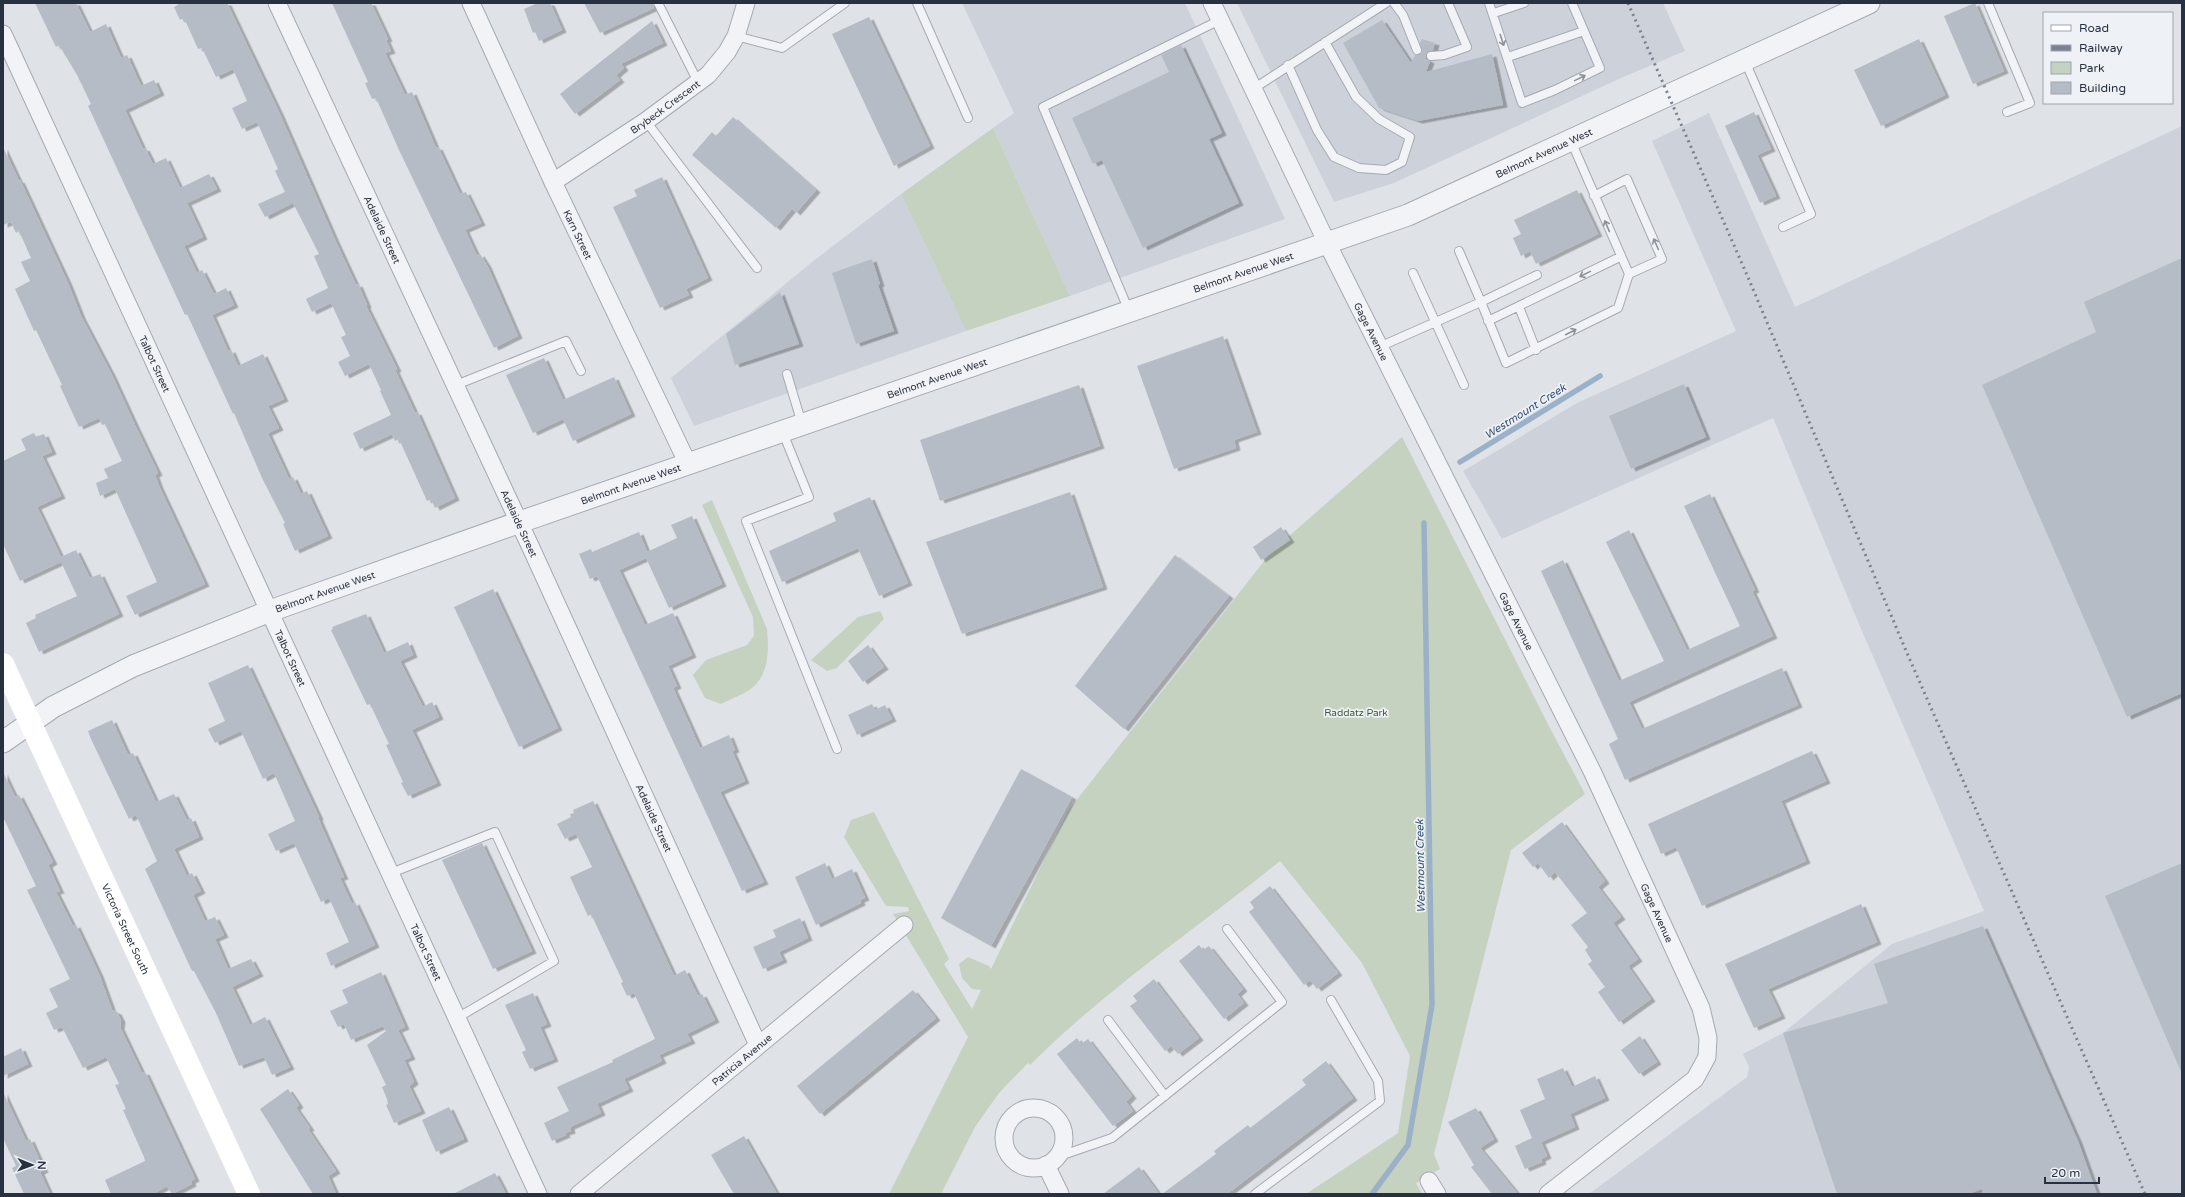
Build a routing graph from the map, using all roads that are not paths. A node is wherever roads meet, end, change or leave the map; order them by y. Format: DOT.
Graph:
graph roads {
  1 [pos="277,3"];
  2 [pos="471,3"];
  3 [pos="658,3"];
  4 [pos="746,3"];
  5 [pos="845,3"];
  6 [pos="917,3"];
  7 [pos="1212,3"];
  8 [pos="1386,3"];
  9 [pos="1394,3"];
  10 [pos="1448,3"];
  11 [pos="1489,3"];
  12 [pos="1524,3"];
  13 [pos="1572,3"];
  14 [pos="1869,3"];
  15 [pos="1988,3"];
  16 [pos="1494,12"];
  17 [pos="1220,20"];
  18 [pos="1584,31"];
  19 [pos="3,34"];
  20 [pos="736,36"];
  21 [pos="1325,42"];
  22 [pos="1417,50"];
  23 [pos="1431,56"];
  24 [pos="1508,57"];
  25 [pos="1745,60"];
  26 [pos="1288,65"];
  27 [pos="698,82"];
  28 [pos="1253,89"];
  29 [pos="2007,112"];
  30 [pos="968,118"];
  31 [pos="646,121"];
  32 [pos="1570,140"];
  33 [pos="553,182"];
  34 [pos="1594,196"];
  35 [pos="1783,227"];
  36 [pos="1328,243"];
  37 [pos="1459,251"];
  38 [pos="1620,257"];
  39 [pos="757,268"];
  40 [pos="1413,273"];
  41 [pos="1629,274"];
  42 [pos="1537,275"];
  43 [pos="1480,302"];
  44 [pos="1519,307"];
  45 [pos="1129,312"];
  46 [pos="1488,321"];
  47 [pos="1435,322"];
  48 [pos="1379,347"];
  49 [pos="1536,350"];
  50 [pos="581,371"];
  51 [pos="787,374"];
  52 [pos="456,385"];
  53 [pos="1464,385"];
  54 [pos="802,425"];
  55 [pos="782,432"];
  56 [pos="688,464"];
  57 [pos="520,522"];
  58 [pos="270,611"];
  59 [pos="3,664"];
  60 [pos="30,722"];
  61 [pos="3,742"];
  62 [pos="837,749"];
  63 [pos="391,874"];
  64 [pos="904,925"];
  65 [pos="1227,929"];
  66 [pos="1331,1000"];
  67 [pos="457,1018"];
  68 [pos="1108,1020"];
  69 [pos="758,1045"];
  70 [pos="1165,1096"];
  71 [pos="1052,1161"];
  72 [pos="248,1194"];
  73 [pos="538,1194"];
  74 [pos="579,1194"];
  75 [pos="1060,1194"];
  76 [pos="1255,1194"];
  77 [pos="1548,1194"];
  1 -- 52 [label="street, Adelaide Street"];
  2 -- 33 [label="street, Karn Street"];
  3 -- 27 [label="lane"];
  4 -- 20 [label="street, Brybeck Crescent"];
  5 -- 20 [label="lane"];
  6 -- 30 [label="lane"];
  7 -- 17 [label="street, Gage Avenue"];
  8 -- 21 [label="lane"];
  9 -- 22 [label="lane"];
  10 -- 23 [label="lane"];
  11 -- 16 [label="lane"];
  12 -- 16 [label="lane"];
  13 -- 18 [label="lane"];
  14 -- 25 [label="street, Belmont Avenue West"];
  15 -- 29 [label="lane"];
  16 -- 24 [label="lane, one-way"];
  17 -- 28 [label="street, Gage Avenue"];
  17 -- 45 [label="lane"];
  18 -- 24 [label="lane"];
  24 -- 18 [label="lane, one-way"];
  19 -- 58 [label="street, Talbot Street"];
  20 -- 27 [label="street, Brybeck Crescent"];
  21 -- 26 [label="lane"];
  21 -- 26 [label="lane"];
  25 -- 32 [label="street, Belmont Avenue West"];
  25 -- 35 [label="lane"];
  26 -- 28 [label="lane"];
  27 -- 31 [label="street, Brybeck Crescent"];
  28 -- 36 [label="street, Gage Avenue"];
  31 -- 33 [label="street, Brybeck Crescent"];
  31 -- 39 [label="lane"];
  32 -- 34 [label="lane"];
  32 -- 36 [label="street, Belmont Avenue West"];
  33 -- 56 [label="street, Karn Street"];
  38 -- 34 [label="lane, one-way"];
  41 -- 34 [label="lane, one-way"];
  36 -- 45 [label="street, Belmont Avenue West"];
  36 -- 48 [label="street, Gage Avenue"];
  37 -- 43 [label="lane"];
  38 -- 41 [label="lane"];
  38 -- 44 [label="lane, one-way"];
  40 -- 47 [label="lane"];
  49 -- 41 [label="lane, one-way"];
  42 -- 43 [label="lane"];
  43 -- 46 [label="lane"];
  43 -- 47 [label="lane"];
  44 -- 46 [label="lane"];
  44 -- 49 [label="lane"];
  45 -- 54 [label="street, Belmont Avenue West"];
  46 -- 49 [label="lane"];
  47 -- 48 [label="lane"];
  47 -- 53 [label="lane"];
  48 -- 77 [label="street, Gage Avenue"];
  50 -- 52 [label="lane"];
  51 -- 54 [label="lane"];
  52 -- 57 [label="street, Adelaide Street"];
  54 -- 55 [label="street, Belmont Avenue West"];
  55 -- 56 [label="street, Belmont Avenue West"];
  55 -- 62 [label="lane"];
  56 -- 57 [label="street, Belmont Avenue West"];
  57 -- 58 [label="street, Belmont Avenue West"];
  57 -- 69 [label="street, Adelaide Street"];
  58 -- 60 [label="street, Belmont Avenue West"];
  58 -- 63 [label="street, Talbot Street"];
  59 -- 60 [label="main road, Victoria Street South"];
  60 -- 61 [label="street, Belmont Avenue West"];
  60 -- 72 [label="main road, Victoria Street South"];
  63 -- 67 [label="street, Talbot Street"];
  63 -- 67 [label="lane"];
  64 -- 69 [label="street, Patricia Avenue"];
  65 -- 70 [label="lane"];
  66 -- 76 [label="lane"];
  67 -- 73 [label="street, Talbot Street"];
  68 -- 70 [label="lane"];
  69 -- 74 [label="street, Patricia Avenue"];
  70 -- 71 [label="lane"];
  71 -- 75 [label="street"];
}
